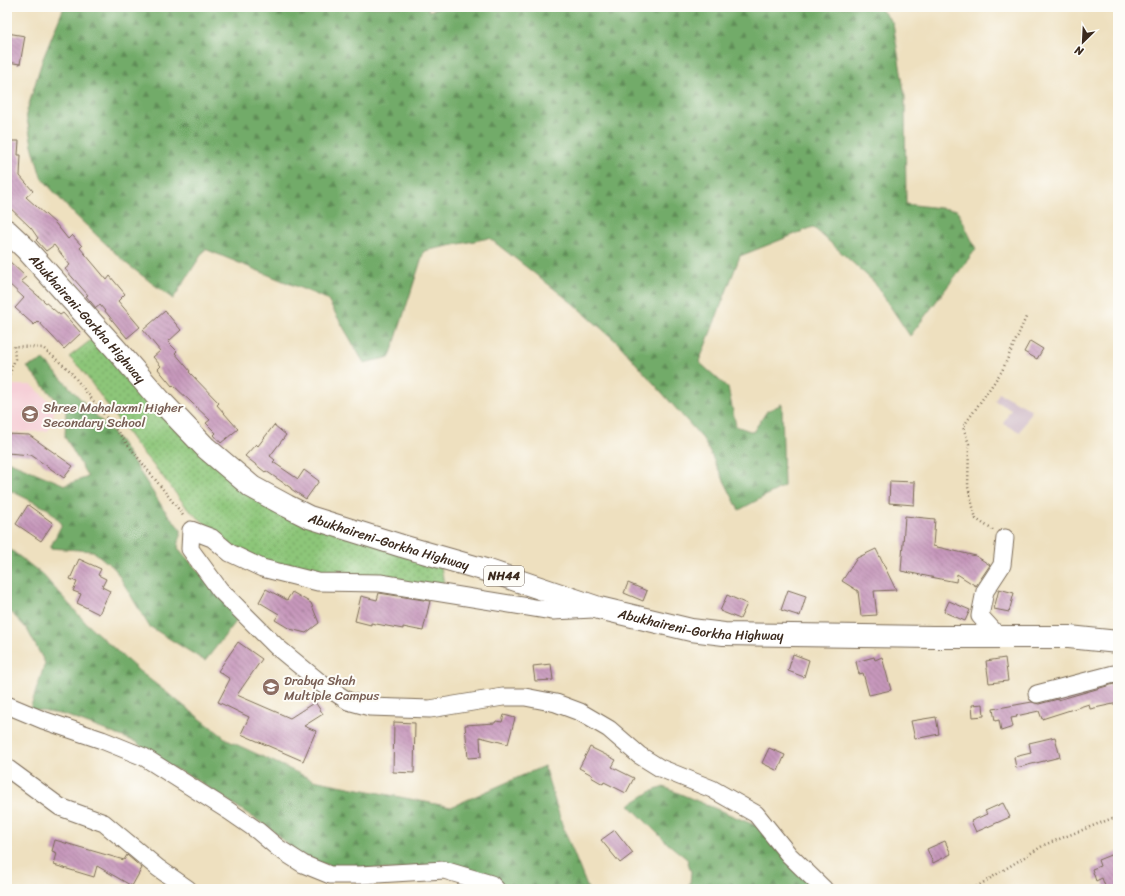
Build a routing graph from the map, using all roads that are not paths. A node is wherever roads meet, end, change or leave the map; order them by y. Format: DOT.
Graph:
graph roads {
  1 [pos="7,231"];
  2 [pos="1005,538"];
  3 [pos="599,608"];
  4 [pos="998,636"];
  5 [pos="1118,642"];
  6 [pos="1118,675"];
  7 [pos="1037,694"];
  8 [pos="7,706"];
  9 [pos="7,768"];
  10 [pos="188,889"];
  11 [pos="496,889"];
  12 [pos="824,889"];
  1 -- 3 [label="main road, Abukhaireni-Gorkha Highway / NH44"];
  2 -- 4 [label="street"];
  3 -- 4 [label="main road, Abukhaireni-Gorkha Highway / NH44"];
  3 -- 12 [label="street"];
  4 -- 5 [label="main road, Abukhaireni-Gorkha Highway / NH44"];
  6 -- 7 [label="street"];
  8 -- 11 [label="street"];
  9 -- 10 [label="street"];
}
